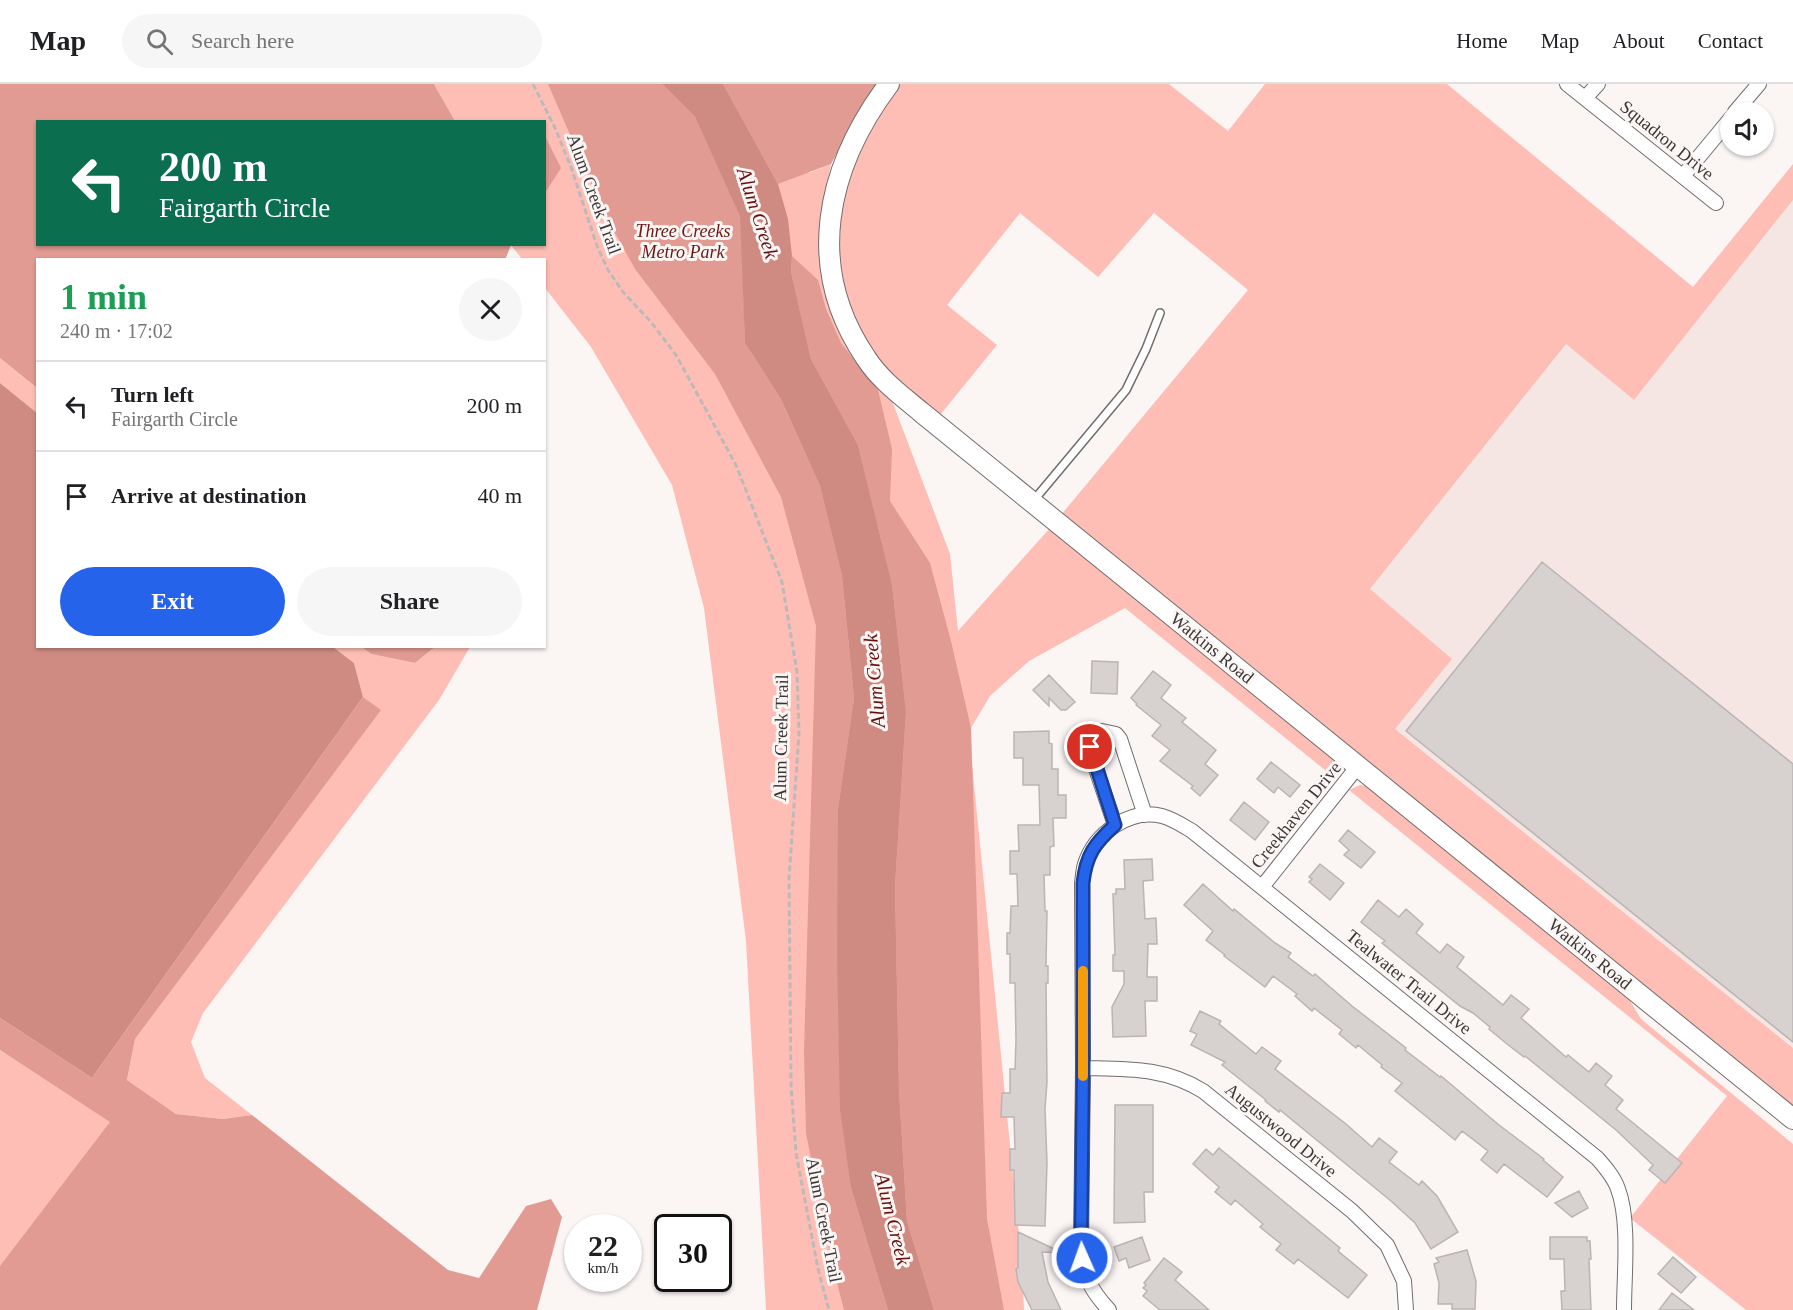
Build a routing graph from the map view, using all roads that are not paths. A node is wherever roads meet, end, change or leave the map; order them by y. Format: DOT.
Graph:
graph roads {
  1 [pos="889,84"];
  2 [pos="1567,84"];
  3 [pos="1598,84"];
  4 [pos="1759,84"];
  5 [pos="1586,99"];
  6 [pos="1744,102"];
  7 [pos="1720,131"];
  8 [pos="1683,176"];
  9 [pos="1716,203"];
  10 [pos="1160,313"];
  11 [pos="1032,502"];
  12 [pos="1358,766"];
  13 [pos="1138,816"];
  14 [pos="1115,825"];
  15 [pos="1262,886"];
  16 [pos="1083,1068"];
  17 [pos="1793,1119"];
  18 [pos="1109,1310"];
  19 [pos="1406,1310"];
  20 [pos="1624,1310"];
  1 -- 11 [label="street, Watkins Road"];
  2 -- 5 [label="street, Squadron Drive"];
  3 -- 5 [label="street"];
  4 -- 6 [label="street"];
  5 -- 8 [label="street, Squadron Drive"];
  7 -- 8 [label="street"];
  8 -- 9 [label="street, Squadron Drive"];
  10 -- 11 [label="lane"];
  11 -- 12 [label="street, Watkins Road"];
  12 -- 15 [label="street, Creekhaven Drive"];
  12 -- 17 [label="street, Watkins Road"];
  13 -- 14 [label="street"];
  13 -- 14 [label="street"];
  13 -- 15 [label="street, Tealwater Trail Drive"];
  14 -- 16 [label="street"];
  15 -- 20 [label="street, Tealwater Trail Drive"];
  16 -- 18 [label="street"];
  16 -- 19 [label="street, Augustwood Drive"];
}
